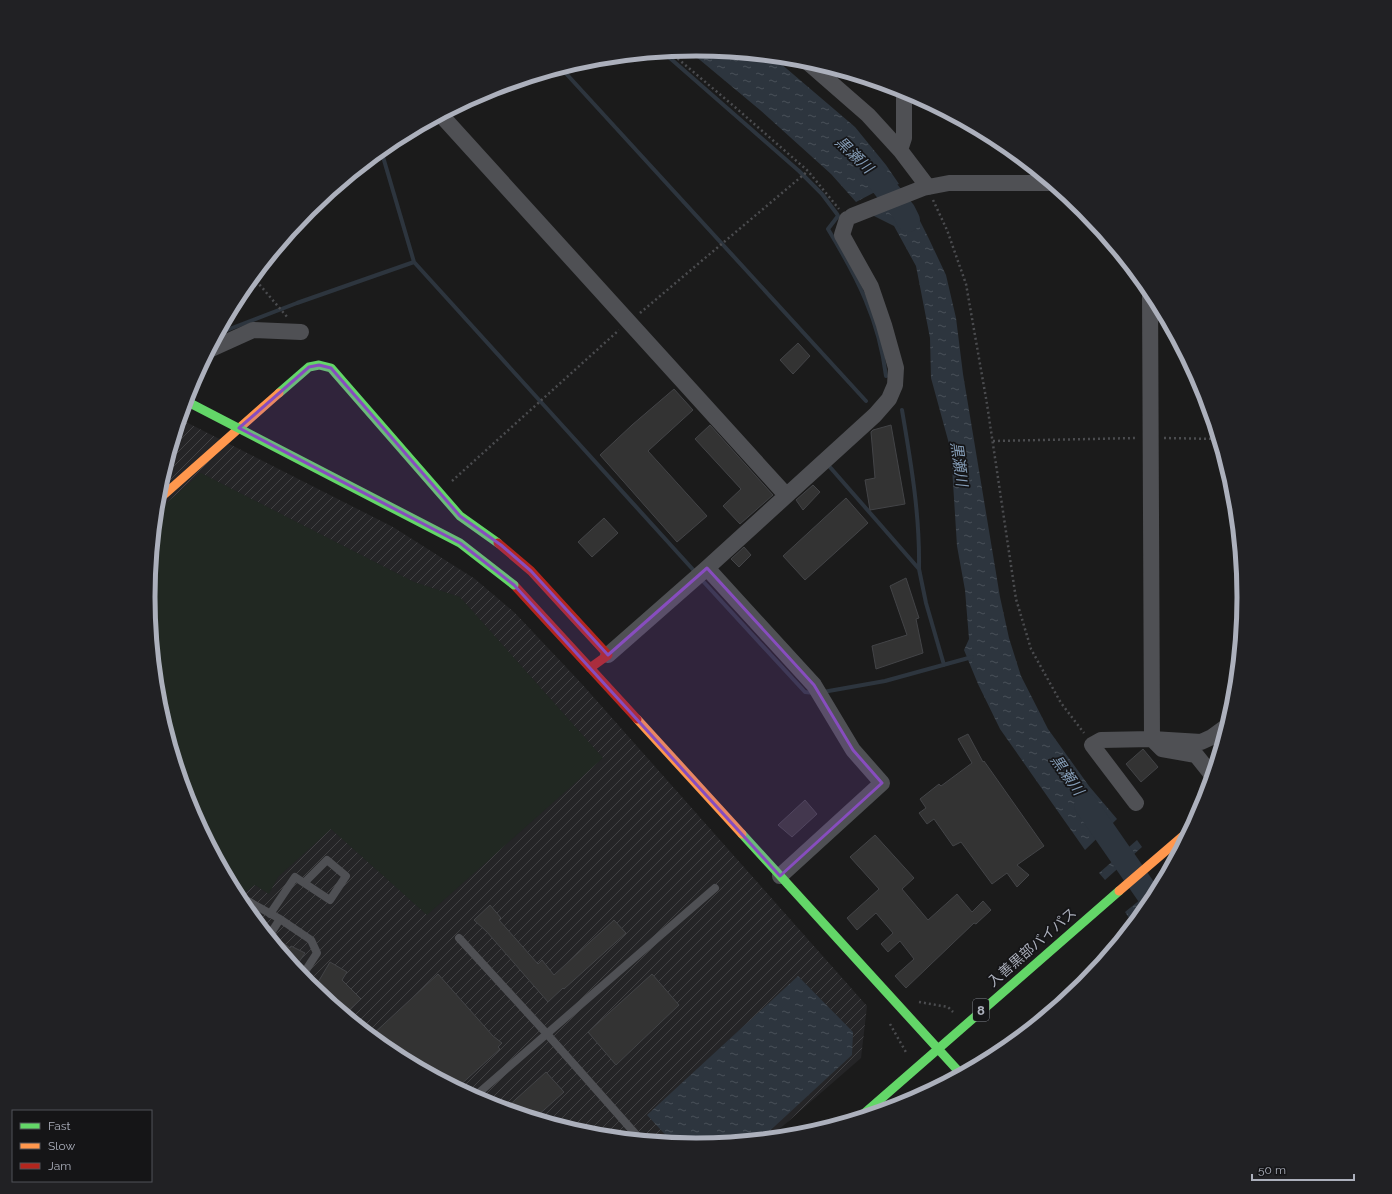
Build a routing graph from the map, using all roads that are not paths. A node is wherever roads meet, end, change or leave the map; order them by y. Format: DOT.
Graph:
graph roads {
  1 [pos="816,69"];
  2 [pos="904,97"];
  3 [pos="444,119"];
  4 [pos="900,150"];
  5 [pos="1044,183"];
  6 [pos="925,188"];
  7 [pos="1150,303"];
  8 [pos="301,332"];
  9 [pos="217,346"];
  10 [pos="191,404"];
  11 [pos="165,494"];
  12 [pos="786,495"];
  13 [pos="707,568"];
  14 [pos="608,655"];
  15 [pos="590,668"];
  16 [pos="1220,731"];
  17 [pos="1152,739"];
  18 [pos="1208,770"];
  19 [pos="1136,803"];
  20 [pos="1180,839"];
  21 [pos="780,876"];
  22 [pos="304,883"];
  23 [pos="715,888"];
  24 [pos="249,902"];
  25 [pos="270,914"];
  26 [pos="280,919"];
  27 [pos="272,932"];
  28 [pos="459,938"];
  29 [pos="305,971"];
  30 [pos="547,1034"];
  31 [pos="937,1048"];
  32 [pos="958,1070"];
  33 [pos="479,1092"];
  34 [pos="868,1109"];
  35 [pos="636,1134"];
  1 -- 4 [label="street"];
  2 -- 4 [label="street"];
  3 -- 12 [label="street"];
  4 -- 6 [label="street"];
  5 -- 6 [label="street"];
  6 -- 12 [label="street"];
  7 -- 17 [label="street"];
  8 -- 9 [label="street"];
  10 -- 15 [label="main road, bridge"];
  11 -- 14 [label="main road"];
  12 -- 13 [label="street"];
  13 -- 14 [label="street"];
  13 -- 21 [label="street"];
  14 -- 15 [label="main road"];
  15 -- 21 [label="main road"];
  16 -- 17 [label="street"];
  17 -- 18 [label="street"];
  17 -- 19 [label="street"];
  20 -- 31 [label="main road, 入善黒部バイパス / 8"];
  21 -- 31 [label="main road"];
  22 -- 22 [label="lane"];
  22 -- 25 [label="lane"];
  23 -- 30 [label="lane"];
  24 -- 25 [label="lane"];
  25 -- 26 [label="lane"];
  26 -- 27 [label="lane"];
  26 -- 29 [label="lane"];
  28 -- 30 [label="lane"];
  30 -- 33 [label="lane"];
  30 -- 35 [label="lane"];
  31 -- 32 [label="main road"];
  31 -- 34 [label="main road, 入善黒部バイパス / 8"];
}
